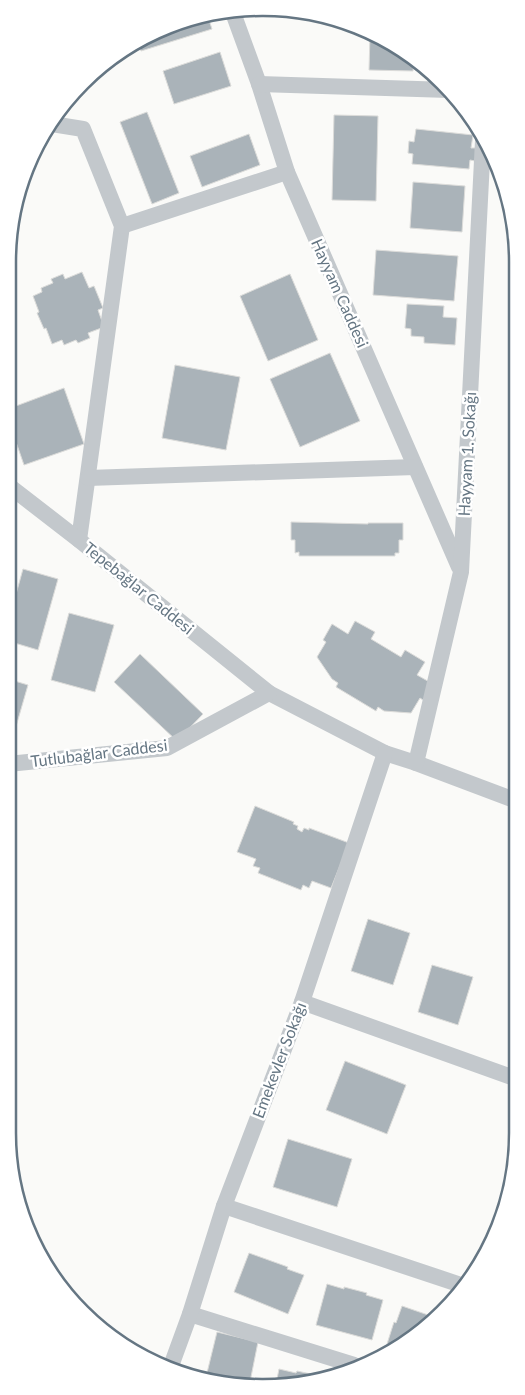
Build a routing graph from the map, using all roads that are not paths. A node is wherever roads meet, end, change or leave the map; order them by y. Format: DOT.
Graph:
graph roads {
  1 [pos="235,18"];
  2 [pos="260,84"];
  3 [pos="439,90"];
  4 [pos="59,125"];
  5 [pos="482,153"];
  6 [pos="287,172"];
  7 [pos="122,226"];
  8 [pos="415,467"];
  9 [pos="88,478"];
  10 [pos="16,491"];
  11 [pos="79,540"];
  12 [pos="461,572"];
  13 [pos="269,693"];
  14 [pos="385,753"];
  15 [pos="416,762"];
  16 [pos="16,763"];
  17 [pos="509,798"];
  18 [pos="302,1002"];
  19 [pos="509,1076"];
  20 [pos="224,1206"];
  21 [pos="457,1284"];
  22 [pos="190,1314"];
  23 [pos="173,1362"];
  24 [pos="349,1363"];
  1 -- 2 [label="street, Hayyam Caddesi"];
  2 -- 3 [label="street"];
  2 -- 6 [label="street, Hayyam Caddesi"];
  4 -- 7 [label="street"];
  5 -- 12 [label="street, Hayyam 1. Sokağı"];
  6 -- 7 [label="street"];
  6 -- 8 [label="street, Hayyam Caddesi"];
  7 -- 9 [label="street"];
  8 -- 9 [label="street"];
  8 -- 12 [label="street, Hayyam Caddesi"];
  9 -- 11 [label="street"];
  10 -- 11 [label="street, Tepebağlar Caddesi"];
  11 -- 13 [label="street, Tepebağlar Caddesi"];
  12 -- 15 [label="street, Hayyam 1. Sokağı"];
  13 -- 14 [label="street, Tepebağlar Caddesi"];
  13 -- 16 [label="street, Tutlubağlar Caddesi"];
  14 -- 15 [label="street, Tepebağlar Caddesi"];
  14 -- 18 [label="street, Emekevler Sokağı"];
  15 -- 17 [label="street, Tepebağlar Caddesi"];
  18 -- 19 [label="street"];
  18 -- 20 [label="street, Emekevler Sokağı"];
  20 -- 21 [label="street"];
  20 -- 22 [label="street, Emekevler Sokağı"];
  22 -- 23 [label="street, Emekevler Sokağı"];
  22 -- 24 [label="street"];
}
